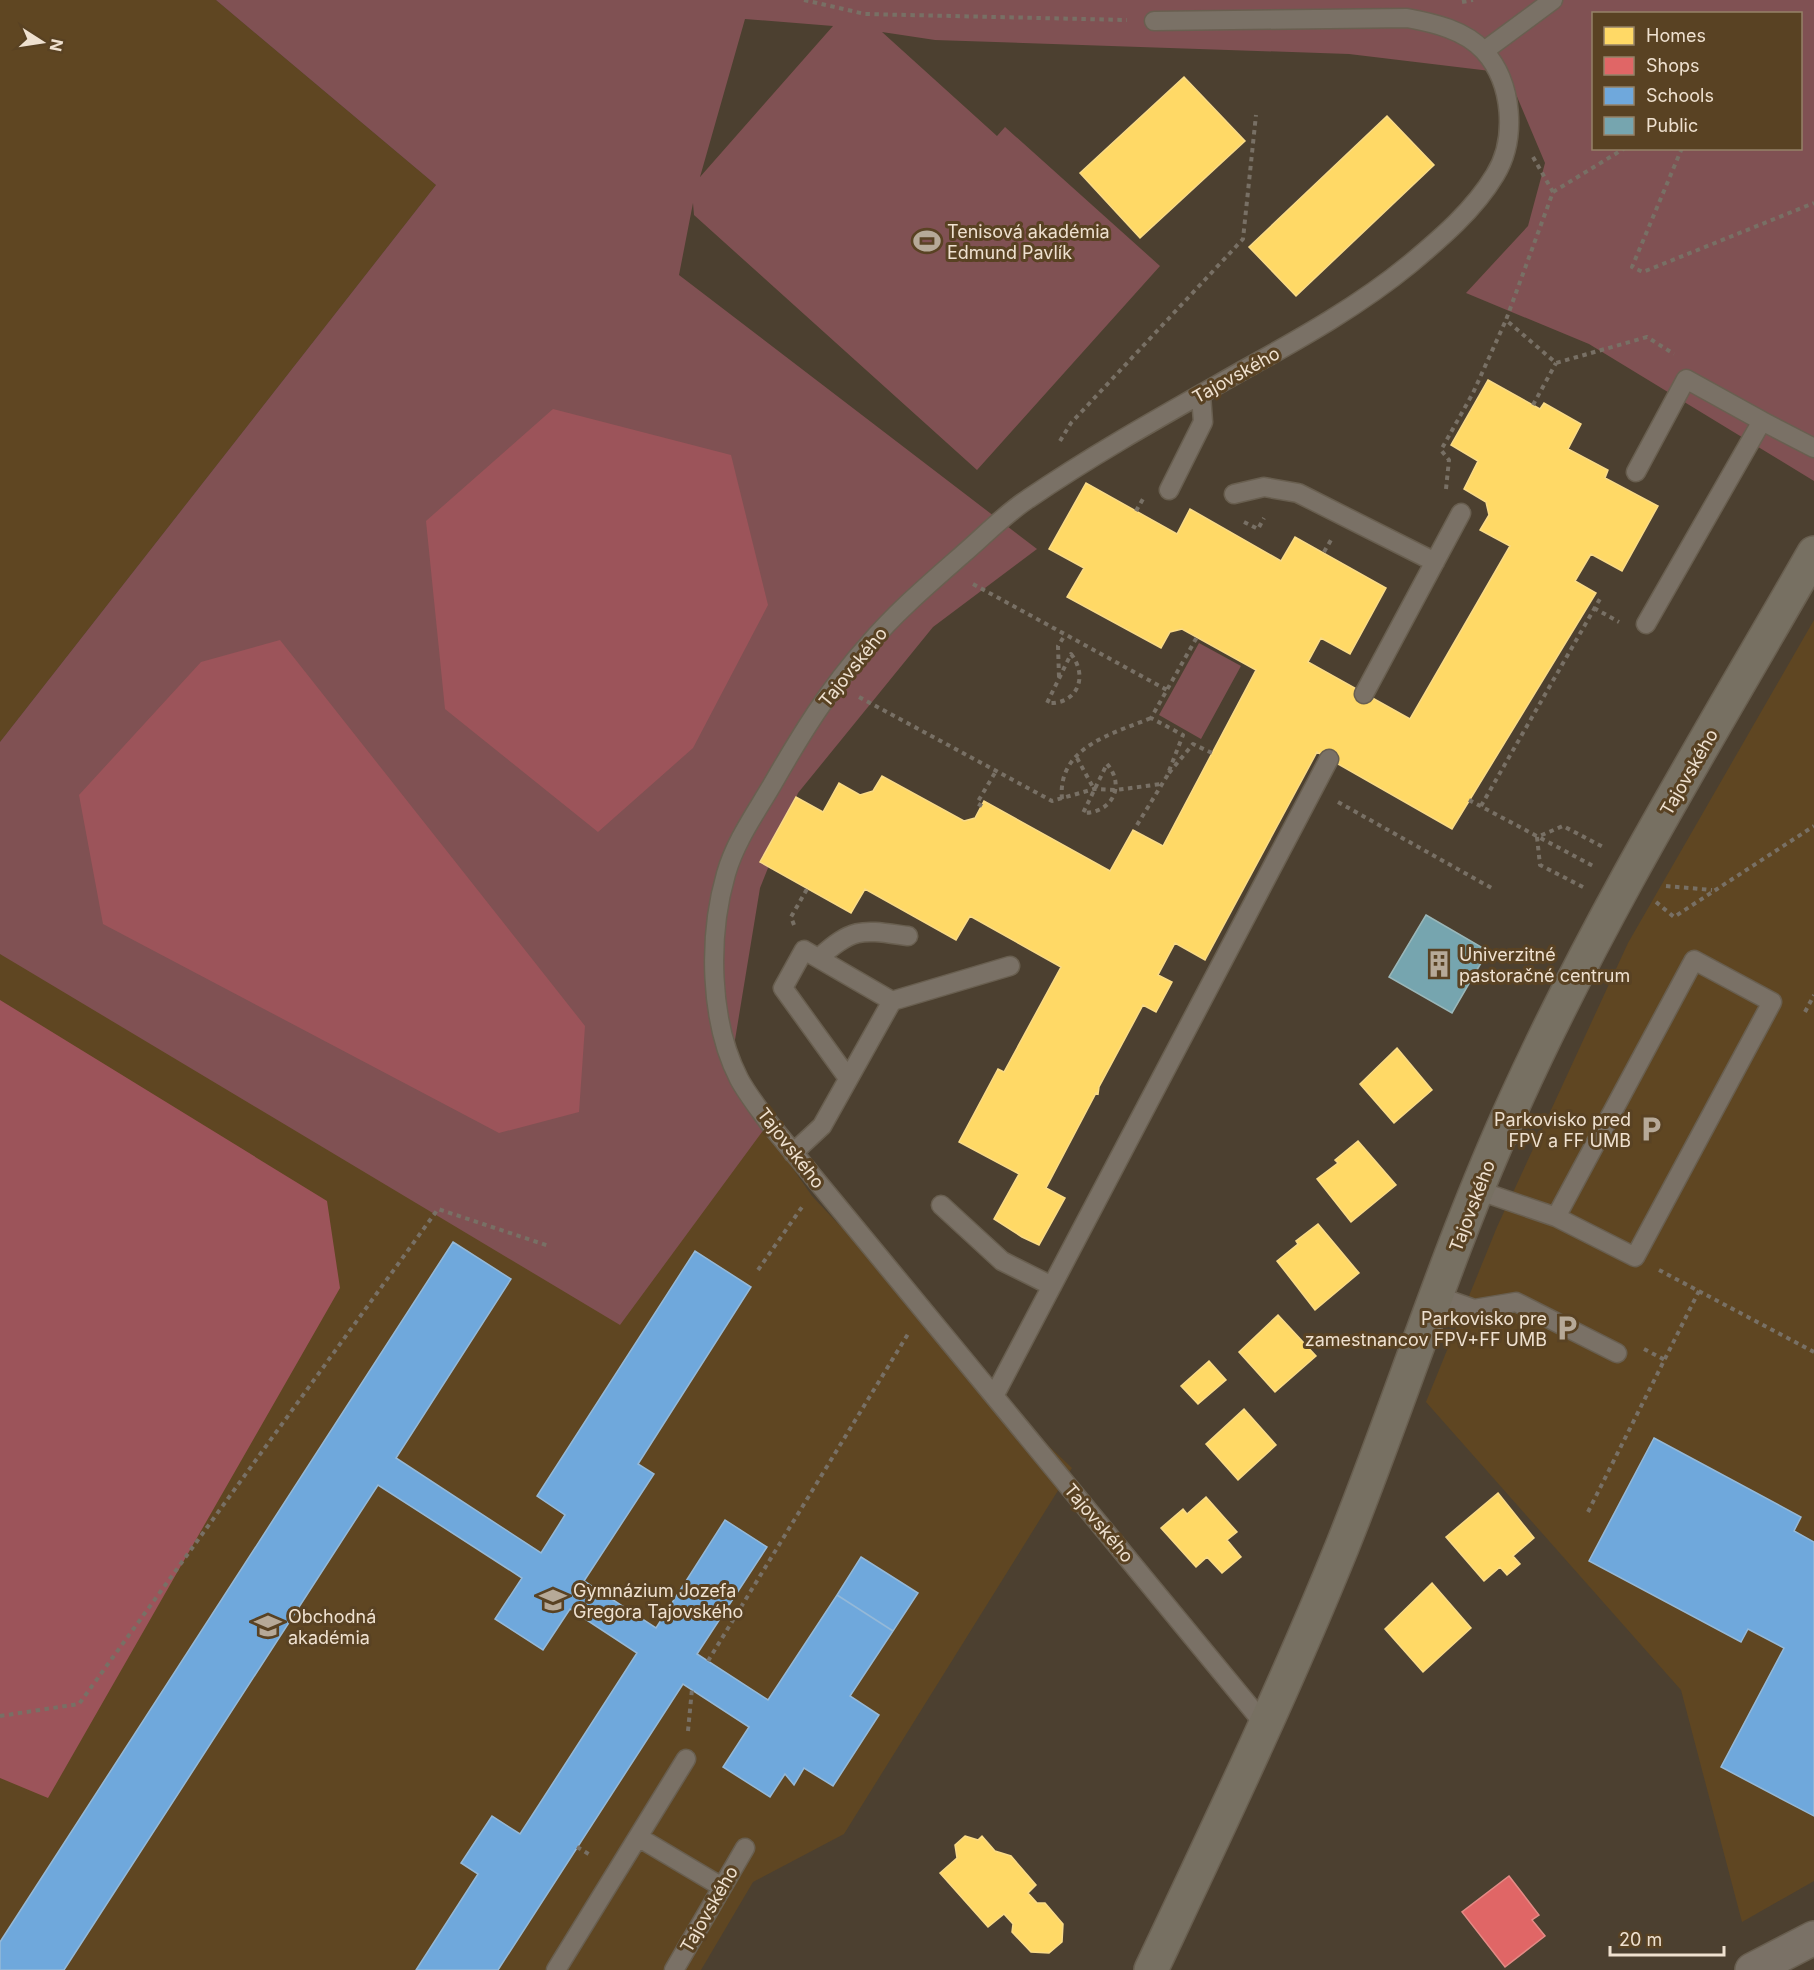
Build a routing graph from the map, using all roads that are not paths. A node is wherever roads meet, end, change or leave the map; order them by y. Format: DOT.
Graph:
graph roads {
  1 [pos="1552,0"];
  2 [pos="1154,21"];
  3 [pos="1484,51"];
  4 [pos="1201,395"];
  5 [pos="1762,421"];
  6 [pos="1814,448"];
  7 [pos="1636,472"];
  8 [pos="1169,490"];
  9 [pos="1234,494"];
  10 [pos="1461,513"];
  11 [pos="1814,553"];
  12 [pos="1436,562"];
  13 [pos="1646,624"];
  14 [pos="1364,694"];
  15 [pos="1329,759"];
  16 [pos="908,936"];
  17 [pos="819,958"];
  18 [pos="1010,966"];
  19 [pos="892,1001"];
  20 [pos="848,1078"];
  21 [pos="793,1153"];
  22 [pos="1476,1190"];
  23 [pos="941,1205"];
  24 [pos="1556,1217"];
  25 [pos="1052,1286"];
  26 [pos="1437,1296"];
  27 [pos="1617,1353"];
  28 [pos="993,1396"];
  29 [pos="1265,1725"];
  30 [pos="686,1759"];
  31 [pos="638,1837"];
  32 [pos="745,1848"];
  33 [pos="722,1887"];
  34 [pos="1814,1938"];
  35 [pos="556,1970"];
  36 [pos="674,1970"];
  37 [pos="1151,1970"];
  38 [pos="1752,1970"];
  1 -- 3 [label="lane"];
  2 -- 3 [label="lane, Tajovského"];
  3 -- 4 [label="lane, Tajovského"];
  4 -- 8 [label="lane"];
  4 -- 21 [label="lane, Tajovského"];
  5 -- 6 [label="lane"];
  5 -- 7 [label="lane"];
  5 -- 13 [label="lane"];
  9 -- 12 [label="lane"];
  10 -- 12 [label="lane"];
  11 -- 22 [label="main road, Tajovského"];
  12 -- 14 [label="lane"];
  15 -- 25 [label="lane"];
  16 -- 17 [label="lane"];
  17 -- 19 [label="lane"];
  17 -- 20 [label="lane"];
  18 -- 19 [label="lane"];
  19 -- 20 [label="lane"];
  20 -- 21 [label="lane"];
  21 -- 28 [label="lane, Tajovského"];
  22 -- 24 [label="lane"];
  22 -- 26 [label="main road, Tajovského"];
  23 -- 25 [label="lane"];
  24 -- 24 [label="lane"];
  25 -- 28 [label="lane"];
  26 -- 27 [label="lane"];
  26 -- 29 [label="main road, Tajovského"];
  28 -- 29 [label="lane, Tajovského"];
  29 -- 37 [label="main road, Tajovského"];
  30 -- 31 [label="lane"];
  31 -- 33 [label="lane"];
  31 -- 35 [label="lane"];
  32 -- 33 [label="lane, Tajovského"];
  33 -- 36 [label="lane, Tajovského"];
  34 -- 38 [label="street"];
}
